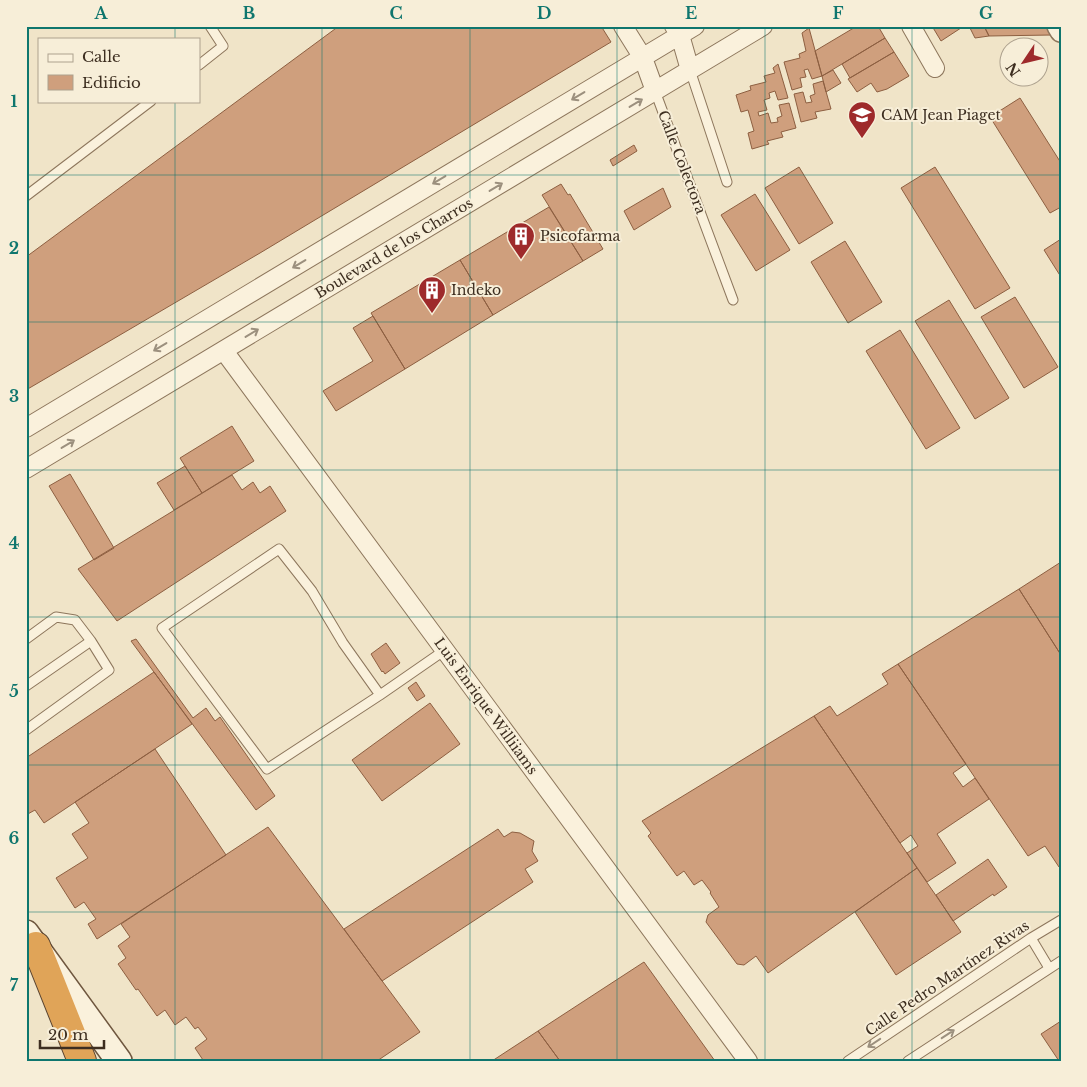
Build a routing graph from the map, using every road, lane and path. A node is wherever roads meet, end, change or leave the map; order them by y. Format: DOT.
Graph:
graph roads {
  1 [pos="210,26"];
  2 [pos="623,26"];
  3 [pos="695,26"];
  4 [pos="762,26"];
  5 [pos="910,26"];
  6 [pos="1058,26"];
  7 [pos="677,31"];
  8 [pos="1061,31"];
  9 [pos="643,58"];
  10 [pos="200,64"];
  11 [pos="935,68"];
  12 [pos="690,70"];
  13 [pos="655,91"];
  14 [pos="149,102"];
  15 [pos="727,182"];
  16 [pos="26,196"];
  17 [pos="733,300"];
  18 [pos="224,350"];
  19 [pos="26,428"];
  20 [pos="26,470"];
  21 [pos="26,638"];
  22 [pos="91,641"];
  23 [pos="445,650"];
  24 [pos="26,686"];
  25 [pos="380,695"];
  26 [pos="26,730"];
  27 [pos="1061,920"];
  28 [pos="1031,938"];
  29 [pos="31,940"];
  30 [pos="1061,961"];
  31 [pos="1049,968"];
  32 [pos="82,1061"];
  33 [pos="119,1061"];
  34 [pos="748,1061"];
  35 [pos="848,1061"];
  36 [pos="908,1061"];
  1 -- 10 [label="lane"];
  2 -- 9 [label="street, Calle Colectora"];
  3 -- 7 [label="street"];
  4 -- 12 [label="street, Boulevard de los Charros"];
  5 -- 11 [label="street"];
  6 -- 8 [label="street"];
  7 -- 9 [label="street"];
  7 -- 12 [label="street"];
  9 -- 13 [label="street, Calle Colectora"];
  9 -- 19 [label="street, one-way"];
  12 -- 13 [label="street, Boulevard de los Charros"];
  12 -- 15 [label="lane"];
  13 -- 17 [label="lane, Calle Colectora"];
  18 -- 13 [label="street, Boulevard de los Charros, one-way"];
  14 -- 16 [label="lane"];
  20 -- 18 [label="street, Boulevard de los Charros, one-way"];
  18 -- 23 [label="street, Luis Enrique Williiams"];
  21 -- 22 [label="lane"];
  22 -- 24 [label="lane"];
  22 -- 26 [label="lane"];
  23 -- 25 [label="lane"];
  23 -- 34 [label="street, Luis Enrique Williiams"];
  25 -- 25 [label="lane"];
  27 -- 28 [label="lane, Calle Pedro Martínez Rivas"];
  28 -- 31 [label="lane"];
  28 -- 35 [label="lane, Calle Pedro Martínez Rivas, one-way"];
  29 -- 32 [label="highway"];
  29 -- 33 [label="main road"];
  30 -- 31 [label="lane"];
  36 -- 31 [label="lane, one-way"];
}
